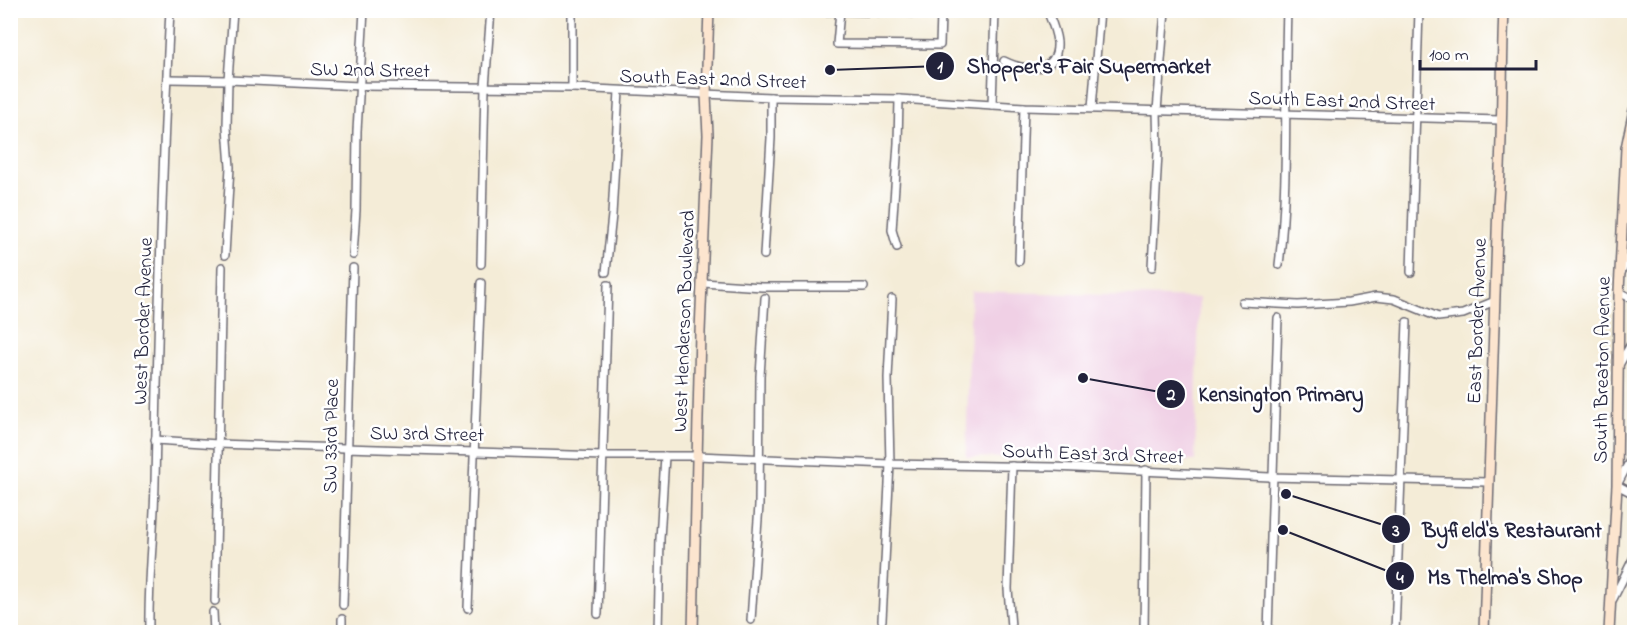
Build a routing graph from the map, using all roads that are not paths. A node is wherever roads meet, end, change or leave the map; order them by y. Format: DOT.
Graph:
graph roads {
  1 [pos="170,10"];
  2 [pos="233,10"];
  3 [pos="364,10"];
  4 [pos="491,10"];
  5 [pos="572,10"];
  6 [pos="709,10"];
  7 [pos="803,10"];
  8 [pos="995,10"];
  9 [pos="1047,10"];
  10 [pos="1100,10"];
  11 [pos="1165,10"];
  12 [pos="1287,10"];
  13 [pos="1419,10"];
  14 [pos="1504,10"];
  15 [pos="840,11"];
  16 [pos="941,12"];
  17 [pos="1004,61"];
  18 [pos="168,79"];
  19 [pos="228,80"];
  20 [pos="360,86"];
  21 [pos="485,87"];
  22 [pos="572,88"];
  23 [pos="619,92"];
  24 [pos="706,95"];
  25 [pos="771,97"];
  26 [pos="898,99"];
  27 [pos="992,105"];
  28 [pos="1024,107"];
  29 [pos="1092,108"];
  30 [pos="1635,110"];
  31 [pos="1157,111"];
  32 [pos="1285,114"];
  33 [pos="1415,119"];
  34 [pos="1500,120"];
  35 [pos="1635,246"];
  36 [pos="897,247"];
  37 [pos="225,255"];
  38 [pos="352,255"];
  39 [pos="764,255"];
  40 [pos="1019,261"];
  41 [pos="481,264"];
  42 [pos="1279,265"];
  43 [pos="222,267"];
  44 [pos="1152,267"];
  45 [pos="352,268"];
  46 [pos="606,272"];
  47 [pos="1411,272"];
  48 [pos="1621,273"];
  49 [pos="481,283"];
  50 [pos="703,283"];
  51 [pos="608,285"];
  52 [pos="864,287"];
  53 [pos="1619,292"];
  54 [pos="765,298"];
  55 [pos="892,299"];
  56 [pos="1635,300"];
  57 [pos="1495,301"];
  58 [pos="1242,302"];
  59 [pos="1278,318"];
  60 [pos="1407,322"];
  61 [pos="1635,339"];
  62 [pos="1618,367"];
  63 [pos="155,440"];
  64 [pos="218,444"];
  65 [pos="346,448"];
  66 [pos="474,451"];
  67 [pos="1635,453"];
  68 [pos="603,456"];
  69 [pos="665,456"];
  70 [pos="697,456"];
  71 [pos="760,459"];
  72 [pos="890,464"];
  73 [pos="1011,466"];
  74 [pos="1146,470"];
  75 [pos="1274,477"];
  76 [pos="1400,479"];
  77 [pos="1488,482"];
  78 [pos="1617,485"];
  79 [pos="1635,494"];
  80 [pos="1635,557"];
  81 [pos="216,601"];
  82 [pos="1610,604"];
  83 [pos="343,605"];
  84 [pos="468,608"];
  85 [pos="213,612"];
  86 [pos="598,614"];
  87 [pos="342,619"];
  88 [pos="751,620"];
  89 [pos="882,620"];
  90 [pos="1011,627"];
  91 [pos="1144,632"];
  92 [pos="148,633"];
  93 [pos="214,633"];
  94 [pos="342,633"];
  95 [pos="658,633"];
  96 [pos="693,633"];
  97 [pos="1268,633"];
  98 [pos="1395,633"];
  99 [pos="1484,633"];
  100 [pos="1609,633"];
  1 -- 18 [label="street, West Border Avenue"];
  2 -- 19 [label="street"];
  3 -- 20 [label="street"];
  4 -- 21 [label="street"];
  5 -- 22 [label="street"];
  6 -- 24 [label="street, West Henderson Boulevard"];
  7 -- 15 [label="street"];
  8 -- 27 [label="street"];
  9 -- 17 [label="street"];
  10 -- 29 [label="street"];
  11 -- 31 [label="street"];
  12 -- 32 [label="street"];
  13 -- 33 [label="street"];
  14 -- 34 [label="street, East Border Avenue"];
  15 -- 16 [label="street"];
  15 -- 16 [label="street"];
  18 -- 19 [label="street, SW 2nd Street"];
  18 -- 63 [label="street, West Border Avenue"];
  19 -- 20 [label="street, SW 2nd Street"];
  19 -- 37 [label="street"];
  20 -- 21 [label="street, SW 2nd Street"];
  20 -- 38 [label="street"];
  21 -- 22 [label="street, SW 2nd Street"];
  21 -- 41 [label="street"];
  22 -- 23 [label="street, South East 2nd Street"];
  23 -- 24 [label="street, South East 2nd Street"];
  23 -- 46 [label="street"];
  24 -- 25 [label="street, South East 2nd Street"];
  24 -- 50 [label="street, West Henderson Boulevard"];
  25 -- 26 [label="street, South East 2nd Street"];
  25 -- 39 [label="street"];
  26 -- 27 [label="street, South East 2nd Street"];
  26 -- 36 [label="street"];
  27 -- 28 [label="street, South East 2nd Street"];
  28 -- 29 [label="street, South East 2nd Street"];
  28 -- 40 [label="street"];
  29 -- 31 [label="street, South East 2nd Street"];
  30 -- 48 [label="street, South Breaton Avenue"];
  31 -- 32 [label="street, South East 2nd Street"];
  31 -- 44 [label="street"];
  32 -- 33 [label="street, South East 2nd Street"];
  32 -- 42 [label="street"];
  33 -- 34 [label="street, South East 2nd Street"];
  33 -- 47 [label="street"];
  34 -- 57 [label="street, East Border Avenue"];
  35 -- 48 [label="street"];
  43 -- 64 [label="street"];
  45 -- 65 [label="street, SW 33rd Place"];
  48 -- 53 [label="street, South Breaton Avenue"];
  49 -- 66 [label="street"];
  50 -- 52 [label="street"];
  50 -- 70 [label="street, West Henderson Boulevard"];
  51 -- 68 [label="street"];
  53 -- 56 [label="street"];
  53 -- 62 [label="street, South Breaton Avenue"];
  54 -- 71 [label="street"];
  55 -- 72 [label="street"];
  57 -- 58 [label="street"];
  57 -- 77 [label="street, East Border Avenue"];
  59 -- 75 [label="street"];
  60 -- 76 [label="street"];
  61 -- 62 [label="street"];
  62 -- 78 [label="street, South Breaton Avenue"];
  63 -- 64 [label="street, SW 3rd Street"];
  63 -- 92 [label="street, West Border Avenue"];
  64 -- 65 [label="street, SW 3rd Street"];
  64 -- 81 [label="street"];
  65 -- 66 [label="street, SW 3rd Street"];
  65 -- 83 [label="street, SW 33rd Place"];
  66 -- 68 [label="street, SW 3rd Street"];
  66 -- 84 [label="street"];
  67 -- 78 [label="street"];
  68 -- 69 [label="street, SW 3rd Street"];
  68 -- 86 [label="street"];
  69 -- 70 [label="street, SW 3rd Street"];
  69 -- 95 [label="street"];
  70 -- 71 [label="street, South East 3rd Street"];
  70 -- 96 [label="street, West Henderson Boulevard"];
  71 -- 72 [label="street, South East 3rd Street"];
  71 -- 88 [label="street"];
  72 -- 73 [label="street, South East 3rd Street"];
  72 -- 89 [label="street"];
  73 -- 74 [label="street, South East 3rd Street"];
  73 -- 90 [label="street"];
  74 -- 75 [label="street, South East 3rd Street"];
  74 -- 91 [label="street"];
  75 -- 76 [label="street, South East 3rd Street"];
  75 -- 97 [label="street"];
  76 -- 77 [label="street, South East 3rd Street"];
  76 -- 98 [label="street"];
  77 -- 99 [label="street, East Border Avenue"];
  78 -- 79 [label="street"];
  78 -- 82 [label="street, South Breaton Avenue"];
  80 -- 82 [label="street"];
  82 -- 100 [label="street, South Breaton Avenue"];
  85 -- 93 [label="street"];
  87 -- 94 [label="street"];
}
